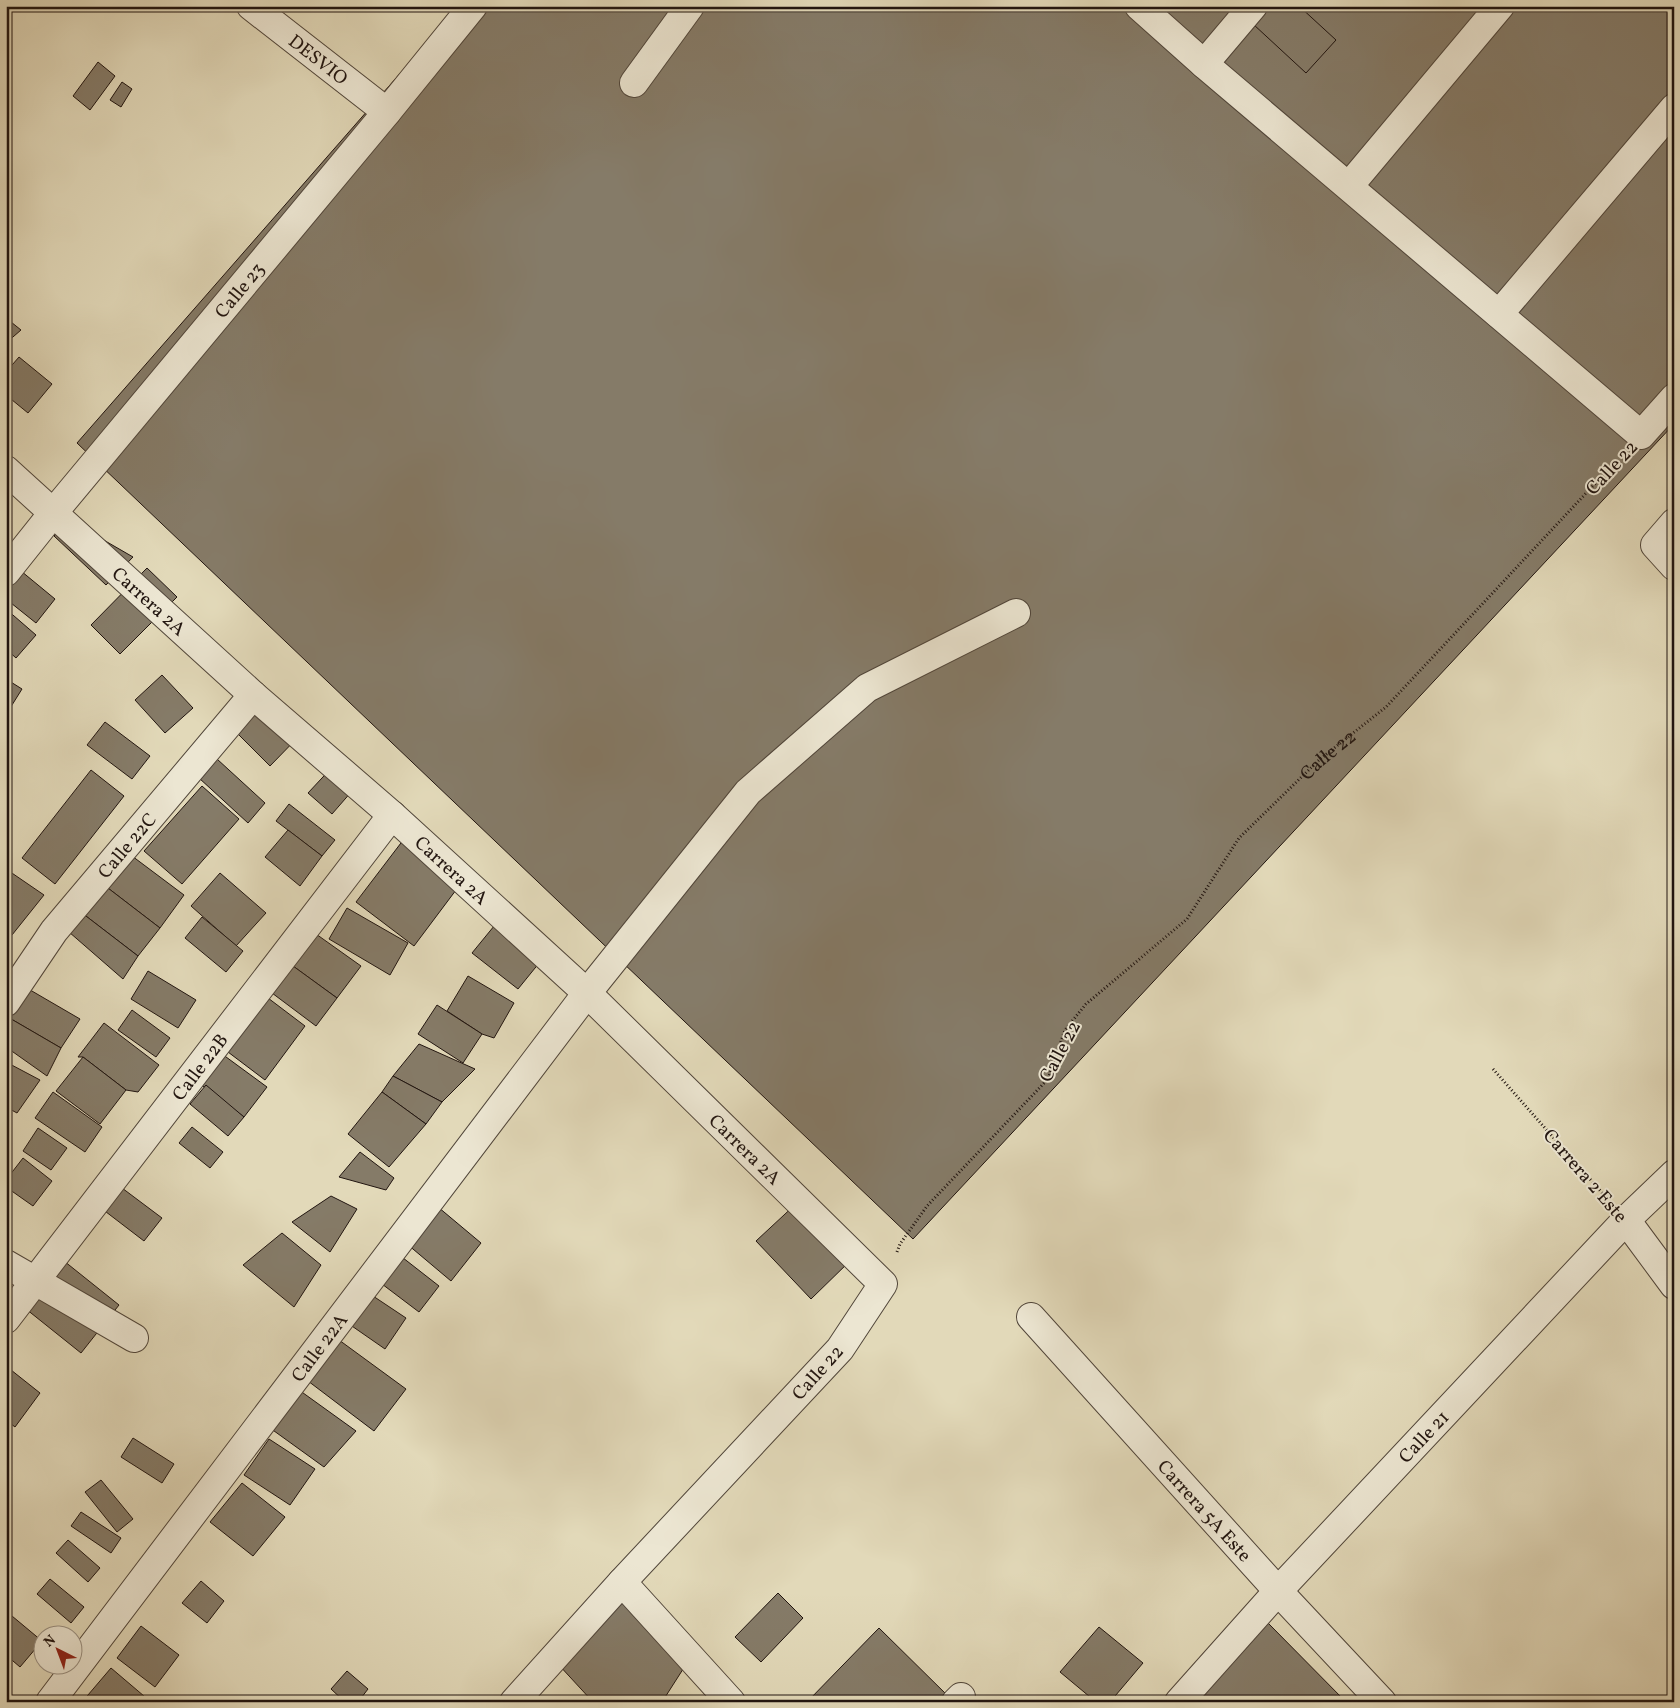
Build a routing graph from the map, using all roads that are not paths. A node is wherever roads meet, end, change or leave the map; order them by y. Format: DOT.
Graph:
graph roads {
  1 [pos="251,6"];
  2 [pos="473,6"];
  3 [pos="690,6"];
  4 [pos="1139,6"];
  5 [pos="1253,6"];
  6 [pos="1500,6"];
  7 [pos="1204,64"];
  8 [pos="634,83"];
  9 [pos="1674,108"];
  10 [pos="387,112"];
  11 [pos="1349,186"];
  12 [pos="1499,314"];
  13 [pos="1674,398"];
  14 [pos="6,470"];
  15 [pos="53,513"];
  16 [pos="1674,523"];
  17 [pos="1674,566"];
  18 [pos="6,572"];
  19 [pos="1016,613"];
  20 [pos="253,695"];
  21 [pos="392,815"];
  22 [pos="587,992"];
  23 [pos="6,1002"];
  24 [pos="1674,1174"];
  25 [pos="1626,1220"];
  26 [pos="6,1264"];
  27 [pos="36,1282"];
  28 [pos="883,1284"];
  29 [pos="1674,1285"];
  30 [pos="1031,1317"];
  31 [pos="6,1319"];
  32 [pos="134,1338"];
  33 [pos="622,1582"];
  34 [pos="1278,1591"];
  35 [pos="50,1702"];
  36 [pos="514,1702"];
  37 [pos="731,1702"];
  38 [pos="1179,1702"];
  39 [pos="1382,1702"];
  1 -- 10 [label="street, DESVIO"];
  2 -- 10 [label="street, Calle 23"];
  3 -- 8 [label="street"];
  4 -- 7 [label="street"];
  5 -- 7 [label="street"];
  6 -- 11 [label="street"];
  7 -- 11 [label="street"];
  9 -- 12 [label="street"];
  10 -- 15 [label="street, Calle 23"];
  11 -- 12 [label="street"];
  12 -- 13 [label="street"];
  14 -- 15 [label="street, Carrera 2A"];
  15 -- 18 [label="street, Calle 23"];
  15 -- 20 [label="street, Carrera 2A"];
  16 -- 17 [label="street"];
  19 -- 22 [label="street, Calle 22A"];
  20 -- 21 [label="street, Carrera 2A"];
  20 -- 23 [label="street, Calle 22C"];
  21 -- 22 [label="street, Carrera 2A"];
  21 -- 27 [label="street, Calle 22B"];
  22 -- 28 [label="street, Carrera 2A"];
  22 -- 35 [label="street, Calle 22A"];
  24 -- 25 [label="street, Calle 21"];
  25 -- 29 [label="street, Carrera 2 Este"];
  25 -- 34 [label="street, Calle 21"];
  26 -- 27 [label="street"];
  27 -- 31 [label="street, Calle 22B"];
  27 -- 32 [label="street"];
  28 -- 33 [label="street, Calle 22"];
  30 -- 34 [label="street, Carrera 5A Este"];
  33 -- 36 [label="street, Calle 22"];
  33 -- 37 [label="street"];
  34 -- 38 [label="street, Calle 21"];
  34 -- 39 [label="street, Carrera 5A Este"];
}
